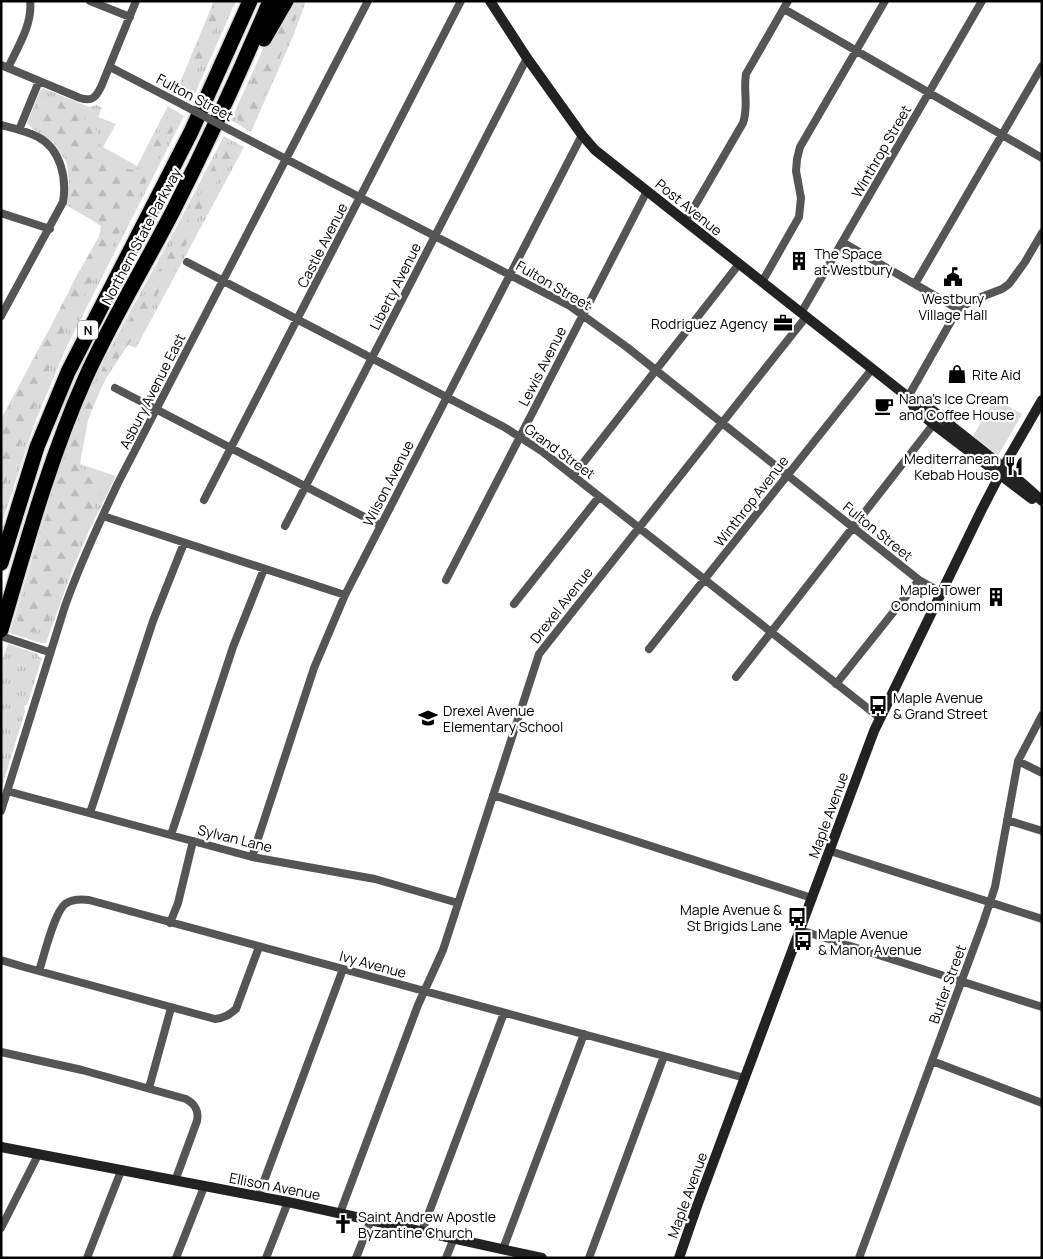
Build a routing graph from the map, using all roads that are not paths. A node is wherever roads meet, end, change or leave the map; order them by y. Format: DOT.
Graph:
graph roads {
  1 [pos="30,1"];
  2 [pos="90,1"];
  3 [pos="136,1"];
  4 [pos="246,1"];
  5 [pos="250,1"];
  6 [pos="270,1"];
  7 [pos="286,1"];
  8 [pos="368,1"];
  9 [pos="462,1"];
  10 [pos="490,1"];
  11 [pos="885,1"];
  12 [pos="982,1"];
  13 [pos="786,5"];
  14 [pos="130,17"];
  15 [pos="237,31"];
  16 [pos="856,51"];
  17 [pos="527,58"];
  18 [pos="5,66"];
  19 [pos="1042,66"];
  20 [pos="110,67"];
  21 [pos="39,81"];
  22 [pos="231,91"];
  23 [pos="929,93"];
  24 [pos="1,125"];
  25 [pos="19,130"];
  26 [pos="582,135"];
  27 [pos="1002,135"];
  28 [pos="286,158"];
  29 [pos="1042,158"];
  30 [pos="647,191"];
  31 [pos="360,197"];
  32 [pos="1,213"];
  33 [pos="686,221"];
  34 [pos="50,228"];
  35 [pos="1042,234"];
  36 [pos="435,235"];
  37 [pos="842,242"];
  38 [pos="186,262"];
  39 [pos="739,264"];
  40 [pos="510,274"];
  41 [pos="223,281"];
  42 [pos="762,282"];
  43 [pos="915,284"];
  44 [pos="5,302"];
  45 [pos="958,309"];
  46 [pos="583,315"];
  47 [pos="804,315"];
  48 [pos="1,316"];
  49 [pos="297,319"];
  50 [pos="372,358"];
  51 [pos="872,369"];
  52 [pos="656,370"];
  53 [pos="115,388"];
  54 [pos="446,397"];
  55 [pos="908,397"];
  56 [pos="1042,400"];
  57 [pos="156,409"];
  58 [pos="937,420"];
  59 [pos="722,422"];
  60 [pos="520,437"];
  61 [pos="231,448"];
  62 [pos="1002,471"];
  63 [pos="788,475"];
  64 [pos="573,476"];
  65 [pos="305,486"];
  66 [pos="599,497"];
  67 [pos="204,500"];
  68 [pos="1042,502"];
  69 [pos="103,516"];
  70 [pos="380,524"];
  71 [pos="285,526"];
  72 [pos="853,527"];
  73 [pos="638,528"];
  74 [pos="184,543"];
  75 [pos="1,563"];
  76 [pos="264,569"];
  77 [pos="446,580"];
  78 [pos="704,580"];
  79 [pos="919,580"];
  80 [pos="942,593"];
  81 [pos="345,595"];
  82 [pos="514,604"];
  83 [pos="770,632"];
  84 [pos="7,635"];
  85 [pos="1,636"];
  86 [pos="649,650"];
  87 [pos="49,652"];
  88 [pos="736,677"];
  89 [pos="836,684"];
  90 [pos="1042,715"];
  91 [pos="880,718"];
  92 [pos="1018,762"];
  93 [pos="1042,773"];
  94 [pos="7,791"];
  95 [pos="493,795"];
  96 [pos="1,811"];
  97 [pos="90,813"];
  98 [pos="1007,820"];
  99 [pos="1042,831"];
  100 [pos="171,835"];
  101 [pos="193,842"];
  102 [pos="830,850"];
  103 [pos="252,857"];
  104 [pos="812,898"];
  105 [pos="990,902"];
  106 [pos="458,903"];
  107 [pos="1042,919"];
  108 [pos="170,923"];
  109 [pos="800,930"];
  110 [pos="260,947"];
  111 [pos="1,960"];
  112 [pos="343,969"];
  113 [pos="40,971"];
  114 [pos="962,981"];
  115 [pos="425,991"];
  116 [pos="171,1008"];
  117 [pos="1042,1008"];
  118 [pos="504,1012"];
  119 [pos="584,1034"];
  120 [pos="1,1052"];
  121 [pos="664,1056"];
  122 [pos="932,1061"];
  123 [pos="745,1078"];
  124 [pos="148,1088"];
  125 [pos="1042,1103"];
  126 [pos="1,1147"];
  127 [pos="38,1155"];
  128 [pos="122,1171"];
  129 [pos="175,1181"];
  130 [pos="204,1187"];
  131 [pos="258,1196"];
  132 [pos="288,1202"];
  133 [pos="340,1213"];
  134 [pos="371,1220"];
  135 [pos="1,1228"];
  136 [pos="422,1231"];
  137 [pos="454,1238"];
  138 [pos="504,1249"];
  139 [pos="539,1257"];
  140 [pos="87,1258"];
  141 [pos="176,1258"];
  142 [pos="266,1258"];
  143 [pos="356,1258"];
  144 [pos="446,1258"];
  145 [pos="589,1258"];
  146 [pos="679,1258"];
  147 [pos="859,1258"];
  1 -- 18 [label="street"];
  2 -- 14 [label="street"];
  3 -- 14 [label="street"];
  4 -- 15 [label="highway"];
  5 -- 15 [label="highway, Northern State Parkway / N"];
  6 -- 22 [label="highway, Northern State Parkway / N"];
  7 -- 22 [label="highway"];
  8 -- 28 [label="street, Asbury Avenue East"];
  9 -- 31 [label="street, Castle Avenue"];
  10 -- 17 [label="main road, Post Avenue"];
  11 -- 16 [label="street"];
  12 -- 23 [label="street, Winthrop Street"];
  13 -- 16 [label="street"];
  13 -- 33 [label="street"];
  14 -- 20 [label="street"];
  15 -- 75 [label="highway, Northern State Parkway / N"];
  16 -- 23 [label="street"];
  16 -- 42 [label="street"];
  17 -- 26 [label="main road, Post Avenue"];
  17 -- 36 [label="street, Liberty Avenue"];
  18 -- 21 [label="street"];
  19 -- 27 [label="street"];
  20 -- 21 [label="street"];
  20 -- 28 [label="street, Fulton Street, bridge"];
  21 -- 25 [label="street"];
  22 -- 84 [label="highway, Northern State Parkway / N"];
  23 -- 27 [label="street"];
  23 -- 37 [label="street, Winthrop Street"];
  24 -- 25 [label="street"];
  25 -- 34 [label="street"];
  26 -- 30 [label="main road, Post Avenue"];
  26 -- 40 [label="street, Wilson Avenue"];
  27 -- 29 [label="street"];
  27 -- 43 [label="street"];
  28 -- 31 [label="street, Fulton Street"];
  28 -- 41 [label="street, Asbury Avenue East"];
  30 -- 33 [label="main road, Post Avenue"];
  30 -- 46 [label="street, Lewis Avenue"];
  31 -- 36 [label="street, Fulton Street"];
  31 -- 49 [label="street, Castle Avenue"];
  32 -- 34 [label="street"];
  33 -- 39 [label="main road, Post Avenue"];
  34 -- 44 [label="street"];
  35 -- 45 [label="street"];
  36 -- 40 [label="street, Fulton Street"];
  36 -- 50 [label="street, Liberty Avenue"];
  37 -- 43 [label="street"];
  37 -- 47 [label="street, Winthrop Street"];
  38 -- 41 [label="street, Grand Street"];
  39 -- 42 [label="main road, Post Avenue"];
  39 -- 52 [label="street"];
  40 -- 46 [label="street, Fulton Street"];
  40 -- 54 [label="street, Wilson Avenue"];
  41 -- 49 [label="street, Grand Street"];
  41 -- 57 [label="street, Asbury Avenue East"];
  42 -- 47 [label="main road, Post Avenue"];
  43 -- 45 [label="street"];
  44 -- 48 [label="street"];
  45 -- 55 [label="street"];
  46 -- 52 [label="street, Fulton Street"];
  46 -- 60 [label="street, Lewis Avenue"];
  47 -- 51 [label="main road, Post Avenue"];
  47 -- 59 [label="street, Drexel Avenue"];
  49 -- 50 [label="street, Grand Street"];
  49 -- 61 [label="street, Castle Avenue"];
  50 -- 54 [label="street, Grand Street"];
  50 -- 65 [label="street, Liberty Avenue"];
  51 -- 55 [label="main road, Post Avenue"];
  51 -- 63 [label="street, Winthrop Avenue"];
  52 -- 59 [label="street, Fulton Street"];
  52 -- 64 [label="street"];
  53 -- 57 [label="street"];
  54 -- 60 [label="street, Grand Street"];
  54 -- 70 [label="street, Wilson Avenue"];
  55 -- 58 [label="main road, Post Avenue"];
  56 -- 62 [label="main road, Maple Avenue"];
  57 -- 61 [label="street"];
  57 -- 69 [label="street, Asbury Avenue East"];
  58 -- 62 [label="main road, Post Avenue"];
  58 -- 72 [label="street"];
  59 -- 63 [label="street, Fulton Street"];
  59 -- 73 [label="street, Drexel Avenue"];
  60 -- 64 [label="street, Grand Street"];
  60 -- 77 [label="street, Lewis Avenue"];
  61 -- 65 [label="street"];
  61 -- 67 [label="street, Castle Avenue"];
  62 -- 68 [label="main road, Post Avenue"];
  62 -- 80 [label="main road, Maple Avenue"];
  63 -- 72 [label="street, Fulton Street"];
  63 -- 78 [label="street, Winthrop Avenue"];
  64 -- 66 [label="street, Grand Street"];
  65 -- 70 [label="street"];
  65 -- 71 [label="street, Liberty Avenue"];
  66 -- 73 [label="street, Grand Street"];
  66 -- 82 [label="street"];
  69 -- 74 [label="street"];
  69 -- 87 [label="street, Asbury Avenue East"];
  70 -- 81 [label="street, Wilson Avenue"];
  72 -- 79 [label="street, Fulton Street"];
  72 -- 83 [label="street"];
  73 -- 78 [label="street, Grand Street"];
  73 -- 95 [label="street, Drexel Avenue"];
  74 -- 76 [label="street"];
  74 -- 97 [label="street"];
  76 -- 81 [label="street"];
  76 -- 100 [label="street"];
  78 -- 83 [label="street, Grand Street"];
  78 -- 86 [label="street, Winthrop Avenue"];
  79 -- 80 [label="street, Fulton Street"];
  79 -- 89 [label="street"];
  80 -- 91 [label="main road, Maple Avenue"];
  81 -- 103 [label="street, Wilson Avenue"];
  83 -- 88 [label="street"];
  83 -- 89 [label="street, Grand Street"];
  84 -- 85 [label="street"];
  84 -- 87 [label="street"];
  87 -- 94 [label="street, Asbury Avenue East"];
  89 -- 91 [label="street, Grand Street"];
  90 -- 92 [label="street, Butler Street"];
  91 -- 102 [label="main road, Maple Avenue"];
  92 -- 93 [label="street"];
  92 -- 98 [label="street, Butler Street"];
  94 -- 96 [label="street, Asbury Avenue East"];
  94 -- 97 [label="street, Sylvan Lane"];
  95 -- 104 [label="street"];
  95 -- 106 [label="street, Drexel Avenue"];
  97 -- 100 [label="street, Sylvan Lane"];
  98 -- 99 [label="street"];
  98 -- 105 [label="street, Butler Street"];
  100 -- 101 [label="street, Sylvan Lane"];
  101 -- 103 [label="street, Sylvan Lane"];
  101 -- 108 [label="street"];
  102 -- 104 [label="main road, Maple Avenue"];
  102 -- 105 [label="street"];
  103 -- 106 [label="street, Sylvan Lane"];
  104 -- 109 [label="main road, Maple Avenue"];
  105 -- 107 [label="street"];
  105 -- 114 [label="street, Butler Street"];
  106 -- 115 [label="street, Drexel Avenue"];
  108 -- 110 [label="street, Ivy Avenue"];
  108 -- 113 [label="street, Ivy Avenue"];
  109 -- 114 [label="street"];
  109 -- 123 [label="main road, Maple Avenue"];
  110 -- 112 [label="street, Ivy Avenue"];
  110 -- 116 [label="street"];
  111 -- 113 [label="street"];
  112 -- 115 [label="street, Ivy Avenue"];
  112 -- 131 [label="street"];
  113 -- 116 [label="street"];
  114 -- 117 [label="street"];
  114 -- 122 [label="street, Butler Street"];
  115 -- 118 [label="street, Ivy Avenue"];
  115 -- 133 [label="street, Drexel Avenue"];
  116 -- 124 [label="street"];
  118 -- 119 [label="street, Ivy Avenue"];
  118 -- 136 [label="street"];
  119 -- 121 [label="street, Ivy Avenue"];
  119 -- 138 [label="street"];
  120 -- 124 [label="street"];
  121 -- 123 [label="street, Ivy Avenue"];
  121 -- 145 [label="street"];
  122 -- 125 [label="street"];
  122 -- 147 [label="street, Butler Street"];
  123 -- 146 [label="main road, Maple Avenue"];
  124 -- 129 [label="street"];
  126 -- 127 [label="main road, Ellison Avenue"];
  127 -- 128 [label="main road, Ellison Avenue"];
  127 -- 135 [label="street"];
  128 -- 129 [label="main road, Ellison Avenue"];
  128 -- 140 [label="street"];
  129 -- 130 [label="main road, Ellison Avenue"];
  130 -- 131 [label="main road, Ellison Avenue"];
  130 -- 141 [label="street"];
  131 -- 132 [label="main road, Ellison Avenue"];
  132 -- 133 [label="main road, Ellison Avenue"];
  132 -- 142 [label="street"];
  133 -- 134 [label="main road, Ellison Avenue"];
  134 -- 136 [label="main road, Ellison Avenue"];
  134 -- 143 [label="street"];
  136 -- 137 [label="main road, Ellison Avenue"];
  137 -- 138 [label="main road, Ellison Avenue"];
  137 -- 144 [label="street"];
  138 -- 139 [label="main road, Ellison Avenue"];
}
